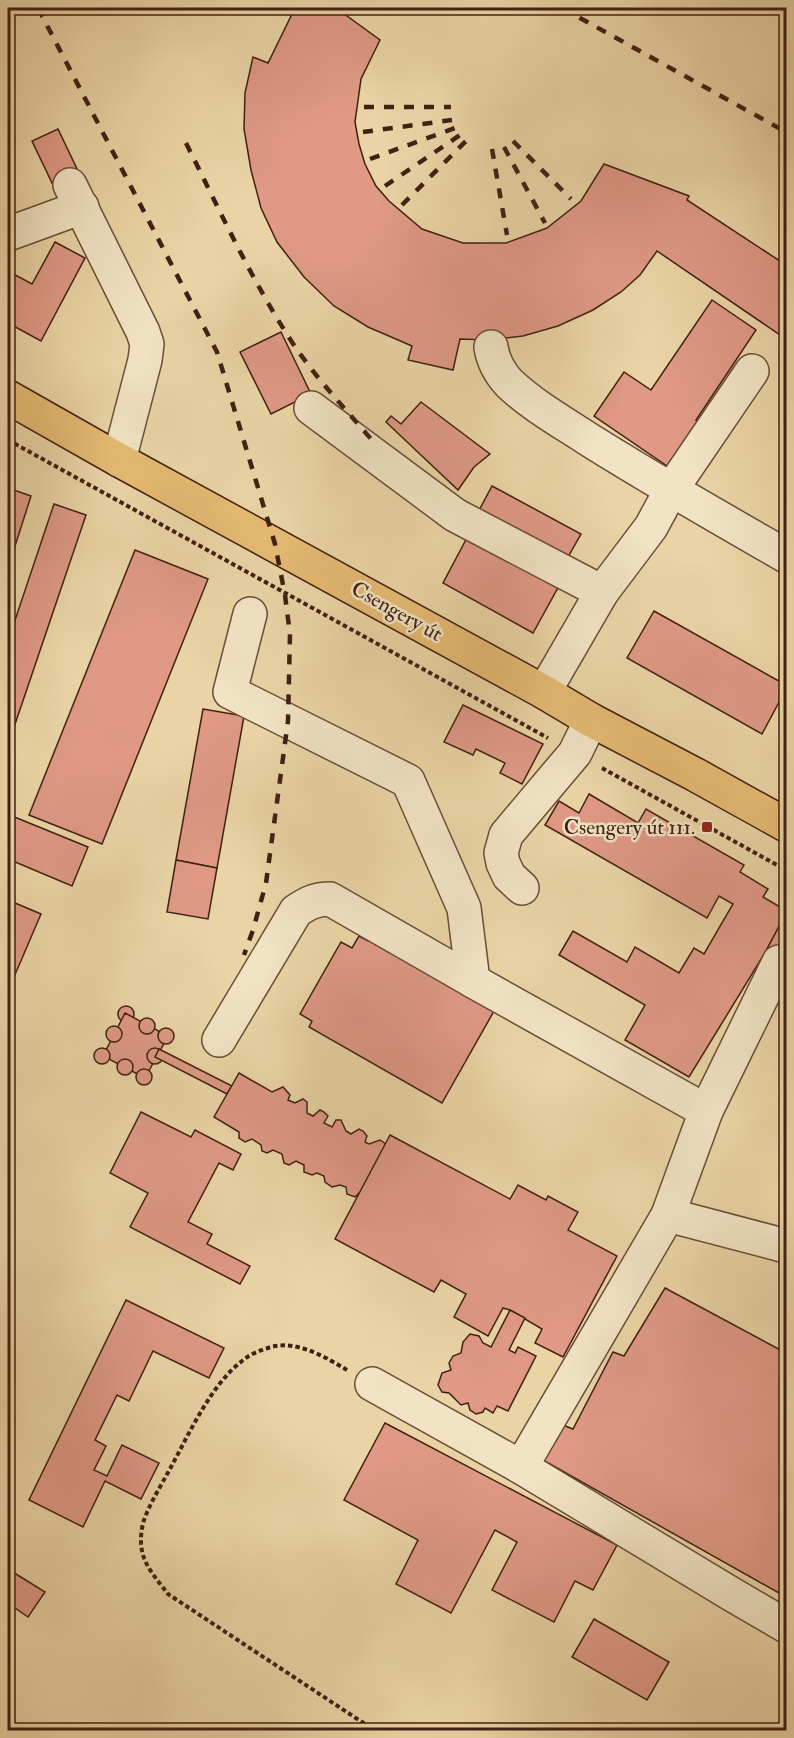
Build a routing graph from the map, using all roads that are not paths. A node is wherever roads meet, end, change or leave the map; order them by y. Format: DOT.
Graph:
graph roads {
  1 [pos="8,234"];
  2 [pos="491,347"];
  3 [pos="752,371"];
  4 [pos="8,397"];
  5 [pos="311,408"];
  6 [pos="119,460"];
  7 [pos="671,490"];
  8 [pos="786,556"];
  9 [pos="602,592"];
  10 [pos="250,614"];
  11 [pos="544,692"];
  12 [pos="591,720"];
  13 [pos="786,825"];
  14 [pos="522,888"];
  15 [pos="779,962"];
  16 [pos="473,981"];
  17 [pos="219,1040"];
  18 [pos="706,1111"];
  19 [pos="668,1215"];
  20 [pos="786,1246"];
  21 [pos="372,1384"];
  22 [pos="521,1467"];
  23 [pos="786,1626"];
  1 -- 6 [label="lane"];
  2 -- 7 [label="lane"];
  3 -- 7 [label="lane"];
  4 -- 6 [label="main road, Csengery út"];
  5 -- 9 [label="lane"];
  6 -- 11 [label="main road, Csengery út"];
  7 -- 8 [label="lane"];
  7 -- 9 [label="lane"];
  9 -- 11 [label="lane"];
  10 -- 16 [label="lane"];
  11 -- 12 [label="main road, Csengery út"];
  12 -- 13 [label="main road, Csengery út"];
  12 -- 14 [label="lane"];
  15 -- 18 [label="lane"];
  16 -- 17 [label="lane"];
  16 -- 18 [label="lane"];
  18 -- 19 [label="lane"];
  19 -- 20 [label="lane"];
  19 -- 22 [label="lane"];
  21 -- 22 [label="lane"];
  22 -- 23 [label="lane"];
}
